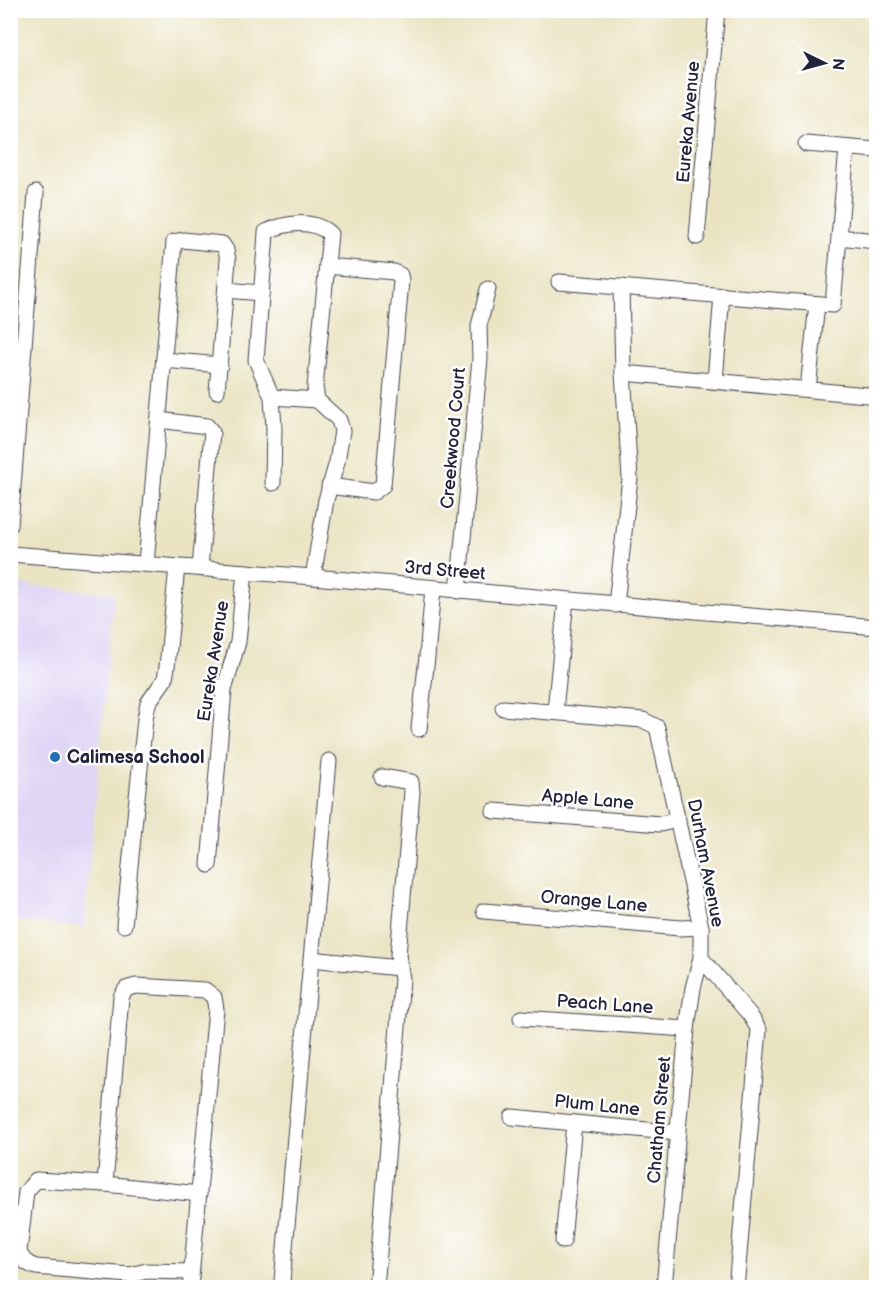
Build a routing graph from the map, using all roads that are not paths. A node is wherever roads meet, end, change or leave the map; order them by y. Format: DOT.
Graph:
graph roads {
  1 [pos="717,10"];
  2 [pos="806,144"];
  3 [pos="847,148"];
  4 [pos="876,150"];
  5 [pos="36,193"];
  6 [pos="697,237"];
  7 [pos="839,237"];
  8 [pos="876,240"];
  9 [pos="327,266"];
  10 [pos="560,282"];
  11 [pos="621,287"];
  12 [pos="488,289"];
  13 [pos="226,290"];
  14 [pos="261,293"];
  15 [pos="722,296"];
  16 [pos="817,304"];
  17 [pos="164,360"];
  18 [pos="220,365"];
  19 [pos="623,373"];
  20 [pos="715,381"];
  21 [pos="808,389"];
  22 [pos="217,391"];
  23 [pos="867,395"];
  24 [pos="272,397"];
  25 [pos="317,400"];
  26 [pos="159,420"];
  27 [pos="273,483"];
  28 [pos="329,486"];
  29 [pos="10,525"];
  30 [pos="10,554"];
  31 [pos="146,564"];
  32 [pos="177,567"];
  33 [pos="200,568"];
  34 [pos="245,572"];
  35 [pos="313,577"];
  36 [pos="433,588"];
  37 [pos="458,591"];
  38 [pos="566,600"];
  39 [pos="616,605"];
  40 [pos="876,627"];
  41 [pos="503,708"];
  42 [pos="555,711"];
  43 [pos="418,729"];
  44 [pos="329,761"];
  45 [pos="382,777"];
  46 [pos="494,811"];
  47 [pos="678,820"];
  48 [pos="209,865"];
  49 [pos="484,911"];
  50 [pos="124,925"];
  51 [pos="701,927"];
  52 [pos="701,958"];
  53 [pos="311,959"];
  54 [pos="399,968"];
  55 [pos="521,1018"];
  56 [pos="687,1029"];
  57 [pos="513,1117"];
  58 [pos="574,1123"];
  59 [pos="678,1133"];
  60 [pos="105,1184"];
  61 [pos="198,1194"];
  62 [pos="563,1241"];
  63 [pos="190,1280"];
  64 [pos="286,1287"];
  65 [pos="376,1287"];
  66 [pos="664,1287"];
  67 [pos="736,1287"];
  1 -- 6 [label="street, Eureka Avenue"];
  2 -- 3 [label="street"];
  3 -- 4 [label="street"];
  3 -- 7 [label="street"];
  5 -- 29 [label="street"];
  7 -- 8 [label="street"];
  7 -- 16 [label="street"];
  9 -- 14 [label="street"];
  9 -- 25 [label="street"];
  9 -- 28 [label="street"];
  10 -- 11 [label="street"];
  11 -- 15 [label="street"];
  11 -- 19 [label="street"];
  12 -- 37 [label="street, Creekwood Court"];
  13 -- 14 [label="street"];
  13 -- 17 [label="street"];
  13 -- 18 [label="street"];
  14 -- 24 [label="street"];
  15 -- 16 [label="street"];
  15 -- 20 [label="street"];
  16 -- 21 [label="street"];
  17 -- 18 [label="street"];
  17 -- 26 [label="street"];
  18 -- 22 [label="street"];
  19 -- 20 [label="street"];
  19 -- 39 [label="street"];
  20 -- 21 [label="street"];
  21 -- 23 [label="street"];
  24 -- 25 [label="street"];
  24 -- 27 [label="street"];
  25 -- 28 [label="street"];
  26 -- 31 [label="street"];
  26 -- 33 [label="street"];
  28 -- 35 [label="street"];
  30 -- 31 [label="street, 3rd Street"];
  31 -- 32 [label="street, 3rd Street"];
  32 -- 33 [label="street, 3rd Street"];
  32 -- 50 [label="street"];
  33 -- 34 [label="street, 3rd Street"];
  34 -- 35 [label="street, 3rd Street"];
  34 -- 48 [label="street, Eureka Avenue"];
  35 -- 36 [label="street, 3rd Street"];
  36 -- 37 [label="street, 3rd Street"];
  36 -- 43 [label="street"];
  37 -- 38 [label="street, 3rd Street"];
  38 -- 39 [label="street, 3rd Street"];
  38 -- 42 [label="street"];
  39 -- 40 [label="street, 3rd Street"];
  41 -- 42 [label="street, Durham Avenue"];
  42 -- 47 [label="street, Durham Avenue"];
  44 -- 53 [label="street"];
  45 -- 54 [label="street"];
  46 -- 47 [label="street, Apple Lane"];
  47 -- 51 [label="street, Durham Avenue"];
  49 -- 51 [label="street, Orange Lane"];
  51 -- 52 [label="street, Durham Avenue"];
  52 -- 56 [label="street, Chatham Street"];
  52 -- 67 [label="street"];
  53 -- 54 [label="street"];
  53 -- 64 [label="street"];
  54 -- 65 [label="street"];
  55 -- 56 [label="street, Peach Lane"];
  56 -- 59 [label="street, Chatham Street"];
  57 -- 58 [label="street, Plum Lane"];
  58 -- 59 [label="street, Plum Lane"];
  58 -- 62 [label="street"];
  59 -- 66 [label="street, Chatham Street"];
  60 -- 61 [label="street"];
  60 -- 61 [label="street"];
  60 -- 63 [label="street"];
  61 -- 63 [label="street"];
}
